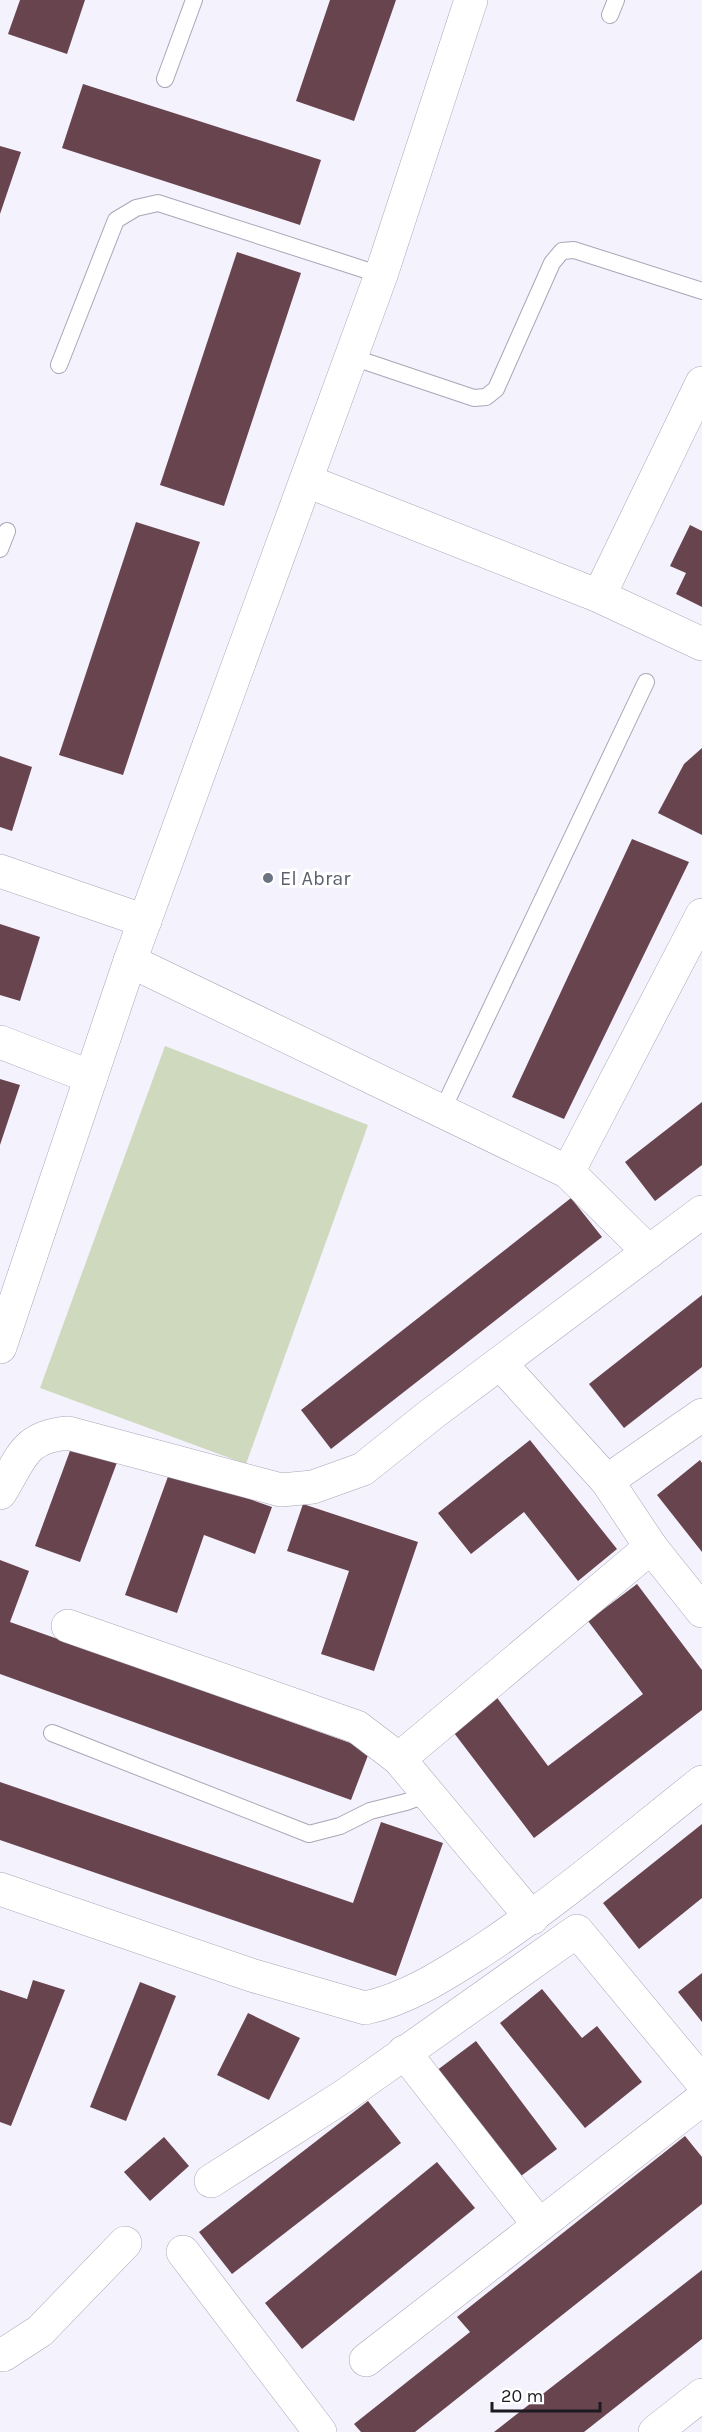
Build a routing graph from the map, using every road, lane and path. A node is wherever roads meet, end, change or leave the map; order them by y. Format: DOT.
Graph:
graph roads {
  1 [pos="194,0"];
  2 [pos="471,0"];
  3 [pos="165,79"];
  4 [pos="381,275"];
  5 [pos="702,291"];
  6 [pos="352,357"];
  7 [pos="59,365"];
  8 [pos="701,385"];
  9 [pos="307,482"];
  10 [pos="7,531"];
  11 [pos="0,549"];
  12 [pos="599,596"];
  13 [pos="702,644"];
  14 [pos="646,682"];
  15 [pos="0,871"];
  16 [pos="702,915"];
  17 [pos="145,921"];
  18 [pos="130,961"];
  19 [pos="0,1042"];
  20 [pos="91,1077"];
  21 [pos="442,1111"];
  22 [pos="568,1172"];
  23 [pos="702,1212"];
  24 [pos="649,1252"];
  25 [pos="0,1347"];
  26 [pos="500,1363"];
  27 [pos="702,1415"];
  28 [pos="607,1481"];
  29 [pos="0,1492"];
  30 [pos="651,1547"];
  31 [pos="702,1611"];
  32 [pos="68,1626"];
  33 [pos="52,1733"];
  34 [pos="399,1759"];
  35 [pos="702,1782"];
  36 [pos="428,1794"];
  37 [pos="0,1889"];
  38 [pos="532,1918"];
  39 [pos="404,2052"];
  40 [pos="702,2082"];
  41 [pos="702,2099"];
  42 [pos="211,2181"];
  43 [pos="538,2225"];
  44 [pos="125,2243"];
  45 [pos="183,2252"];
  46 [pos="0,2354"];
  47 [pos="366,2360"];
  48 [pos="702,2395"];
  49 [pos="320,2432"];
  50 [pos="655,2432"];
  1 -- 3 [label="lane"];
  2 -- 4 [label="street"];
  4 -- 6 [label="street"];
  4 -- 7 [label="lane"];
  5 -- 6 [label="lane"];
  6 -- 9 [label="street"];
  8 -- 12 [label="street"];
  9 -- 12 [label="street"];
  9 -- 17 [label="street"];
  10 -- 11 [label="lane"];
  12 -- 13 [label="street"];
  14 -- 21 [label="lane"];
  15 -- 17 [label="street"];
  16 -- 22 [label="street"];
  17 -- 18 [label="street"];
  18 -- 20 [label="street"];
  18 -- 21 [label="street"];
  19 -- 20 [label="street"];
  20 -- 25 [label="street"];
  21 -- 22 [label="street"];
  22 -- 24 [label="street"];
  23 -- 24 [label="street"];
  24 -- 26 [label="street"];
  26 -- 28 [label="street"];
  26 -- 29 [label="street"];
  27 -- 28 [label="street"];
  28 -- 30 [label="street"];
  30 -- 31 [label="street"];
  30 -- 34 [label="street"];
  32 -- 34 [label="street"];
  33 -- 36 [label="lane"];
  34 -- 36 [label="street"];
  35 -- 38 [label="street"];
  36 -- 38 [label="street"];
  37 -- 38 [label="street"];
  39 -- 40 [label="street"];
  39 -- 42 [label="street"];
  39 -- 43 [label="street"];
  41 -- 43 [label="street"];
  43 -- 47 [label="street"];
  44 -- 46 [label="street"];
  45 -- 49 [label="street"];
  48 -- 50 [label="street"];
}
